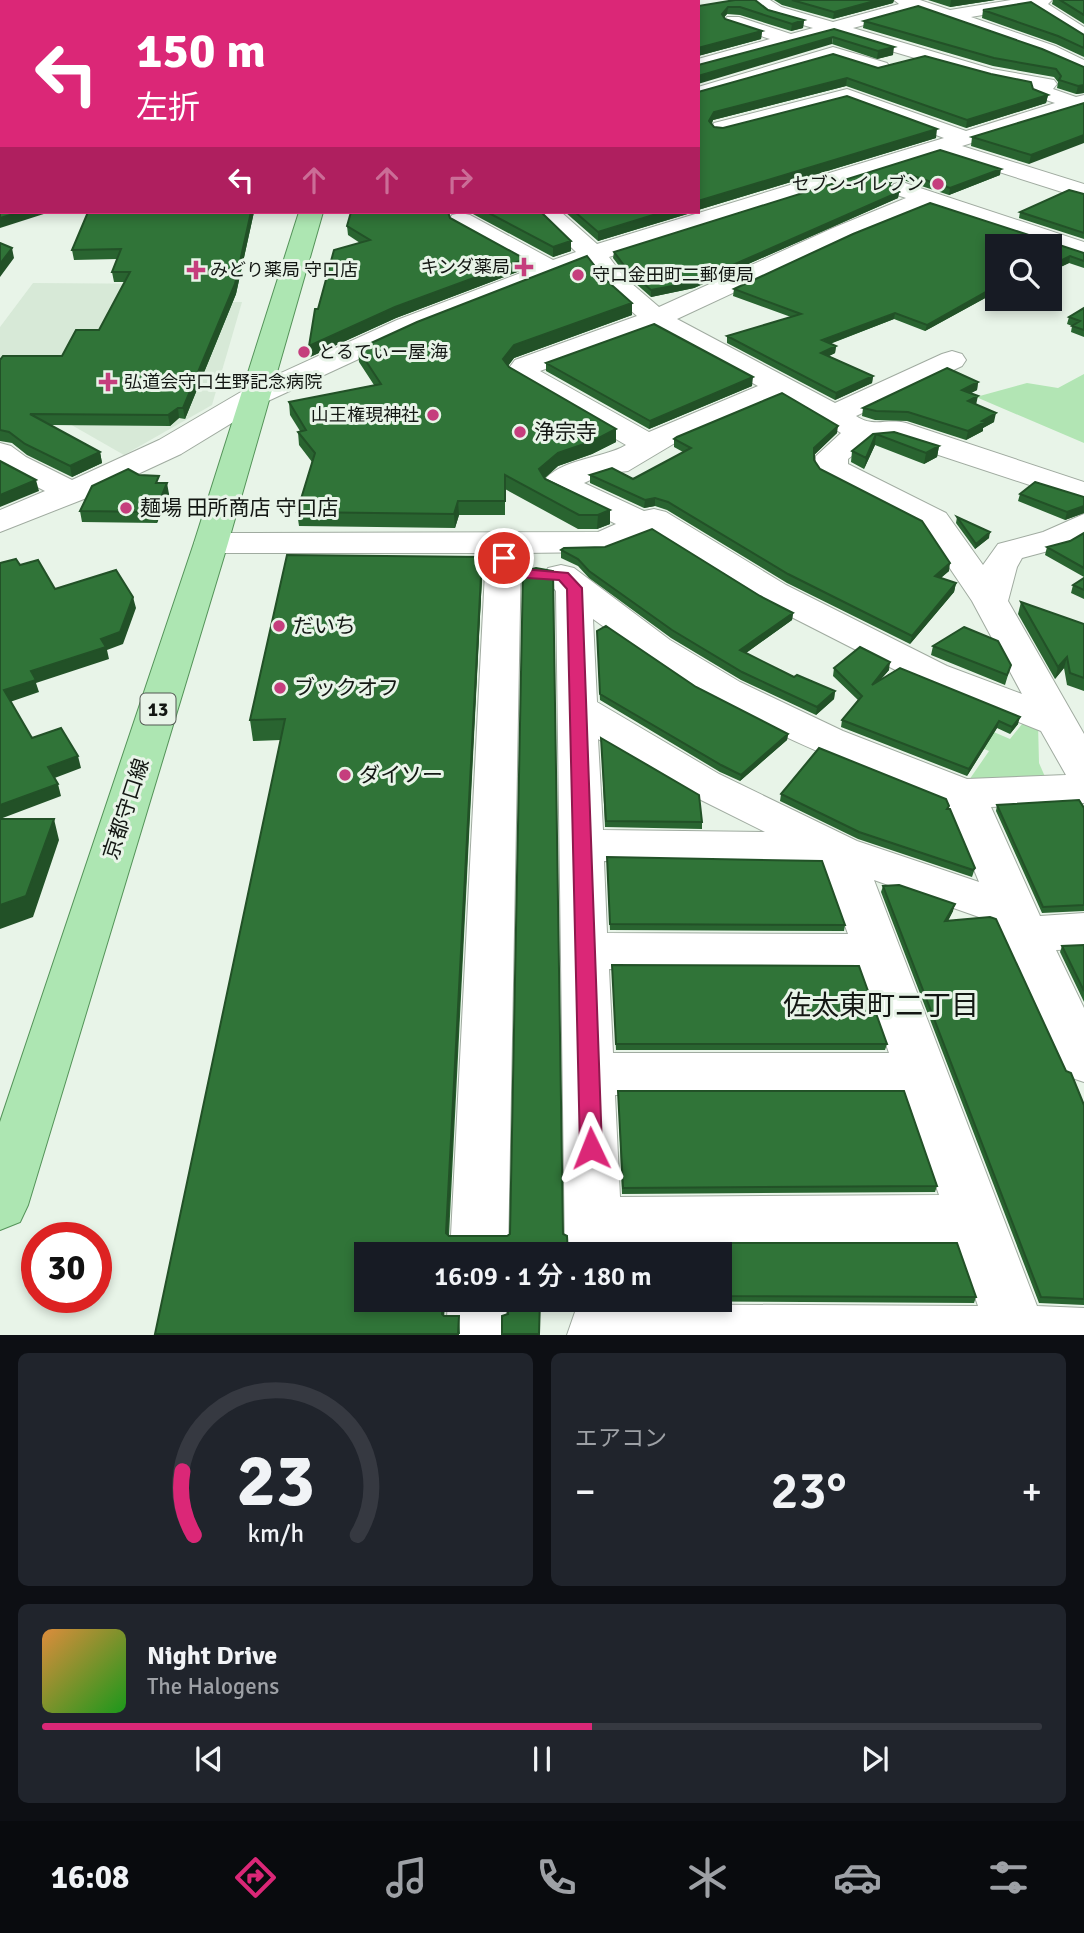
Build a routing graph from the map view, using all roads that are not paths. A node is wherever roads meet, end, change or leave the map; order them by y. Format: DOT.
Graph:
graph roads {
  1 [pos="758,0"];
  2 [pos="792,0"];
  3 [pos="967,0"];
  4 [pos="1030,0"];
  5 [pos="1043,0"];
  6 [pos="916,5"];
  7 [pos="854,12"];
  8 [pos="950,16"];
  9 [pos="733,21"];
  10 [pos="1064,21"];
  11 [pos="831,27"];
  12 [pos="984,28"];
  13 [pos="1084,35"];
  14 [pos="788,38"];
  15 [pos="713,42"];
  16 [pos="1084,49"];
  17 [pos="1048,50"];
  18 [pos="744,52"];
  19 [pos="833,53"];
  20 [pos="927,54"];
  21 [pos="700,63"];
  22 [pos="700,65"];
  23 [pos="788,67"];
  24 [pos="971,68"];
  25 [pos="1084,68"];
  26 [pos="820,78"];
  27 [pos="934,78"];
  28 [pos="742,80"];
  29 [pos="896,89"];
  30 [pos="700,92"];
  31 [pos="859,99"];
  32 [pos="1080,103"];
  33 [pos="805,104"];
  34 [pos="722,128"];
  35 [pos="968,139"];
  36 [pos="943,147"];
  37 [pos="858,172"];
  38 [pos="1084,192"];
  39 [pos="928,198"];
  40 [pos="765,201"];
  41 [pos="310,214"];
  42 [pos="549,214"];
  43 [pos="461,220"];
  44 [pos="842,233"];
  45 [pos="1084,250"];
  46 [pos="593,254"];
  47 [pos="1062,265"];
  48 [pos="552,270"];
  49 [pos="1084,273"];
  50 [pos="656,319"];
  51 [pos="952,360"];
  52 [pos="782,387"];
  53 [pos="257,395"];
  54 [pos="834,415"];
  55 [pos="862,433"];
  56 [pos="649,445"];
  57 [pos="0,453"];
  58 [pos="72,492"];
  59 [pos="1084,493"];
  60 [pos="0,522"];
  61 [pos="643,524"];
  62 [pos="1076,537"];
  63 [pos="211,543"];
  64 [pos="504,558"];
  65 [pos="574,588"];
  66 [pos="990,601"];
  67 [pos="577,708"];
  68 [pos="1077,759"];
  69 [pos="964,794"];
  70 [pos="581,845"];
  71 [pos="838,850"];
  72 [pos="1020,923"];
  73 [pos="1084,931"];
  74 [pos="584,951"];
  75 [pos="877,952"];
  76 [pos="1084,1061"];
  77 [pos="588,1074"];
  78 [pos="922,1074"];
  79 [pos="0,1205"];
  80 [pos="975,1220"];
  81 [pos="593,1238"];
  82 [pos="479,1242"];
  83 [pos="477,1312"];
  84 [pos="596,1322"];
  85 [pos="1018,1334"];
  86 [pos="476,1335"];
  87 [pos="1081,1335"];
  1 -- 11 [label="street"];
  2 -- 7 [label="street"];
  3 -- 6 [label="street"];
  4 -- 5 [label="street"];
  4 -- 8 [label="street"];
  4 -- 10 [label="street"];
  6 -- 7 [label="street"];
  6 -- 8 [label="street"];
  7 -- 11 [label="street"];
  8 -- 12 [label="street"];
  9 -- 14 [label="street"];
  10 -- 12 [label="street"];
  10 -- 13 [label="street"];
  11 -- 14 [label="street"];
  11 -- 20 [label="street"];
  12 -- 17 [label="street"];
  14 -- 18 [label="street"];
  14 -- 19 [label="street"];
  15 -- 18 [label="street"];
  16 -- 17 [label="street"];
  17 -- 25 [label="street"];
  18 -- 21 [label="street"];
  18 -- 23 [label="street"];
  19 -- 20 [label="street"];
  19 -- 23 [label="street"];
  20 -- 24 [label="street"];
  22 -- 28 [label="street"];
  23 -- 26 [label="street"];
  23 -- 28 [label="street"];
  24 -- 27 [label="street"];
  24 -- 32 [label="street"];
  28 -- 30 [label="street"];
  28 -- 33 [label="street"];
  29 -- 31 [label="street"];
  31 -- 33 [label="street"];
  31 -- 35 [label="street"];
  32 -- 35 [label="street"];
  33 -- 34 [label="street"];
  35 -- 36 [label="street"];
  36 -- 37 [label="street"];
  36 -- 38 [label="street"];
  37 -- 39 [label="street"];
  37 -- 40 [label="street"];
  39 -- 44 [label="street"];
  39 -- 45 [label="street"];
  40 -- 44 [label="street"];
  40 -- 46 [label="street"];
  41 -- 53 [label="main road, 京都守口線 / 13"];
  42 -- 46 [label="street"];
  43 -- 48 [label="street"];
  44 -- 50 [label="street"];
  46 -- 48 [label="street"];
  46 -- 50 [label="street"];
  47 -- 49 [label="street"];
  48 -- 53 [label="street"];
  50 -- 52 [label="street"];
  50 -- 56 [label="street"];
  51 -- 54 [label="street"];
  52 -- 54 [label="street"];
  52 -- 56 [label="street"];
  53 -- 58 [label="street"];
  53 -- 63 [label="main road, 京都守口線 / 13"];
  54 -- 55 [label="street"];
  55 -- 59 [label="street"];
  55 -- 66 [label="street"];
  56 -- 61 [label="street"];
  57 -- 58 [label="street"];
  58 -- 60 [label="street"];
  61 -- 64 [label="street"];
  61 -- 68 [label="street"];
  62 -- 66 [label="street"];
  63 -- 64 [label="street"];
  63 -- 79 [label="main road, 京都守口線 / 13"];
  64 -- 65 [label="street"];
  64 -- 82 [label="street"];
  65 -- 67 [label="street"];
  65 -- 69 [label="street"];
  66 -- 68 [label="street"];
  67 -- 70 [label="street"];
  67 -- 71 [label="street"];
  68 -- 69 [label="street"];
  69 -- 72 [label="street"];
  70 -- 71 [label="street"];
  70 -- 74 [label="street"];
  71 -- 72 [label="street"];
  71 -- 75 [label="street"];
  72 -- 73 [label="street"];
  72 -- 76 [label="street"];
  74 -- 75 [label="street"];
  74 -- 77 [label="street"];
  75 -- 78 [label="street"];
  77 -- 78 [label="street"];
  77 -- 81 [label="street"];
  78 -- 80 [label="street"];
  80 -- 81 [label="street"];
  80 -- 85 [label="street"];
  83 -- 86 [label="street"];
  84 -- 85 [label="street"];
  85 -- 87 [label="street"];
}
